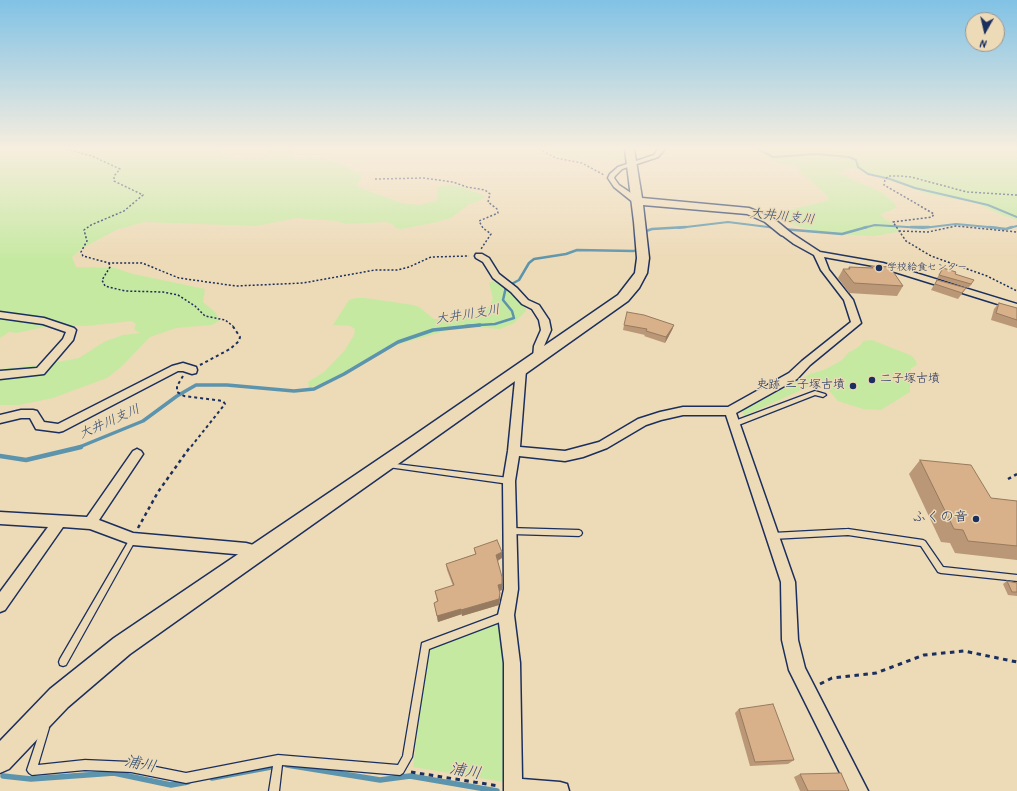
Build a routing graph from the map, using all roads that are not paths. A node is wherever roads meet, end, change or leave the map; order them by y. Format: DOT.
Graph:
graph roads {
  1 [pos="616,186"];
  2 [pos="634,186"];
  3 [pos="637,201"];
  4 [pos="781,230"];
  5 [pos="818,254"];
  6 [pos="479,256"];
  7 [pos="1017,307"];
  8 [pos="0,315"];
  9 [pos="538,358"];
  10 [pos="192,370"];
  11 [pos="521,370"];
  12 [pos="0,375"];
  13 [pos="823,395"];
  14 [pos="732,418"];
  15 [pos="0,419"];
  16 [pos="514,451"];
  17 [pos="137,454"];
  18 [pos="384,464"];
  19 [pos="509,481"];
  20 [pos="0,519"];
  21 [pos="60,521"];
  22 [pos="90,523"];
  23 [pos="511,531"];
  24 [pos="579,533"];
  25 [pos="772,536"];
  26 [pos="133,539"];
  27 [pos="256,552"];
  28 [pos="1017,578"];
  29 [pos="2,598"];
  30 [pos="506,615"];
  31 [pos="63,662"];
  32 [pos="53,705"];
  33 [pos="0,760"];
  34 [pos="278,760"];
  35 [pos="513,789"];
  36 [pos="274,791"];
  37 [pos="560,791"];
  38 [pos="859,791"];
  1 -- 3 [label="street"];
  2 -- 3 [label="street"];
  3 -- 4 [label="street"];
  3 -- 9 [label="street"];
  4 -- 5 [label="street"];
  5 -- 7 [label="street"];
  5 -- 14 [label="street"];
  6 -- 9 [label="street"];
  8 -- 12 [label="street"];
  9 -- 11 [label="street"];
  10 -- 15 [label="street"];
  11 -- 16 [label="street"];
  11 -- 18 [label="street"];
  13 -- 14 [label="lane"];
  14 -- 16 [label="street"];
  14 -- 25 [label="street"];
  16 -- 19 [label="street"];
  17 -- 22 [label="street"];
  18 -- 19 [label="lane"];
  18 -- 27 [label="street"];
  19 -- 23 [label="street"];
  20 -- 21 [label="street"];
  21 -- 22 [label="street"];
  21 -- 29 [label="street"];
  22 -- 26 [label="street"];
  23 -- 24 [label="lane"];
  23 -- 30 [label="street"];
  25 -- 28 [label="lane"];
  25 -- 38 [label="street"];
  26 -- 27 [label="street"];
  26 -- 31 [label="lane"];
  27 -- 32 [label="street"];
  30 -- 34 [label="lane"];
  30 -- 35 [label="street"];
  32 -- 33 [label="street"];
  32 -- 34 [label="lane"];
  34 -- 36 [label="lane"];
  35 -- 37 [label="street"];
}
